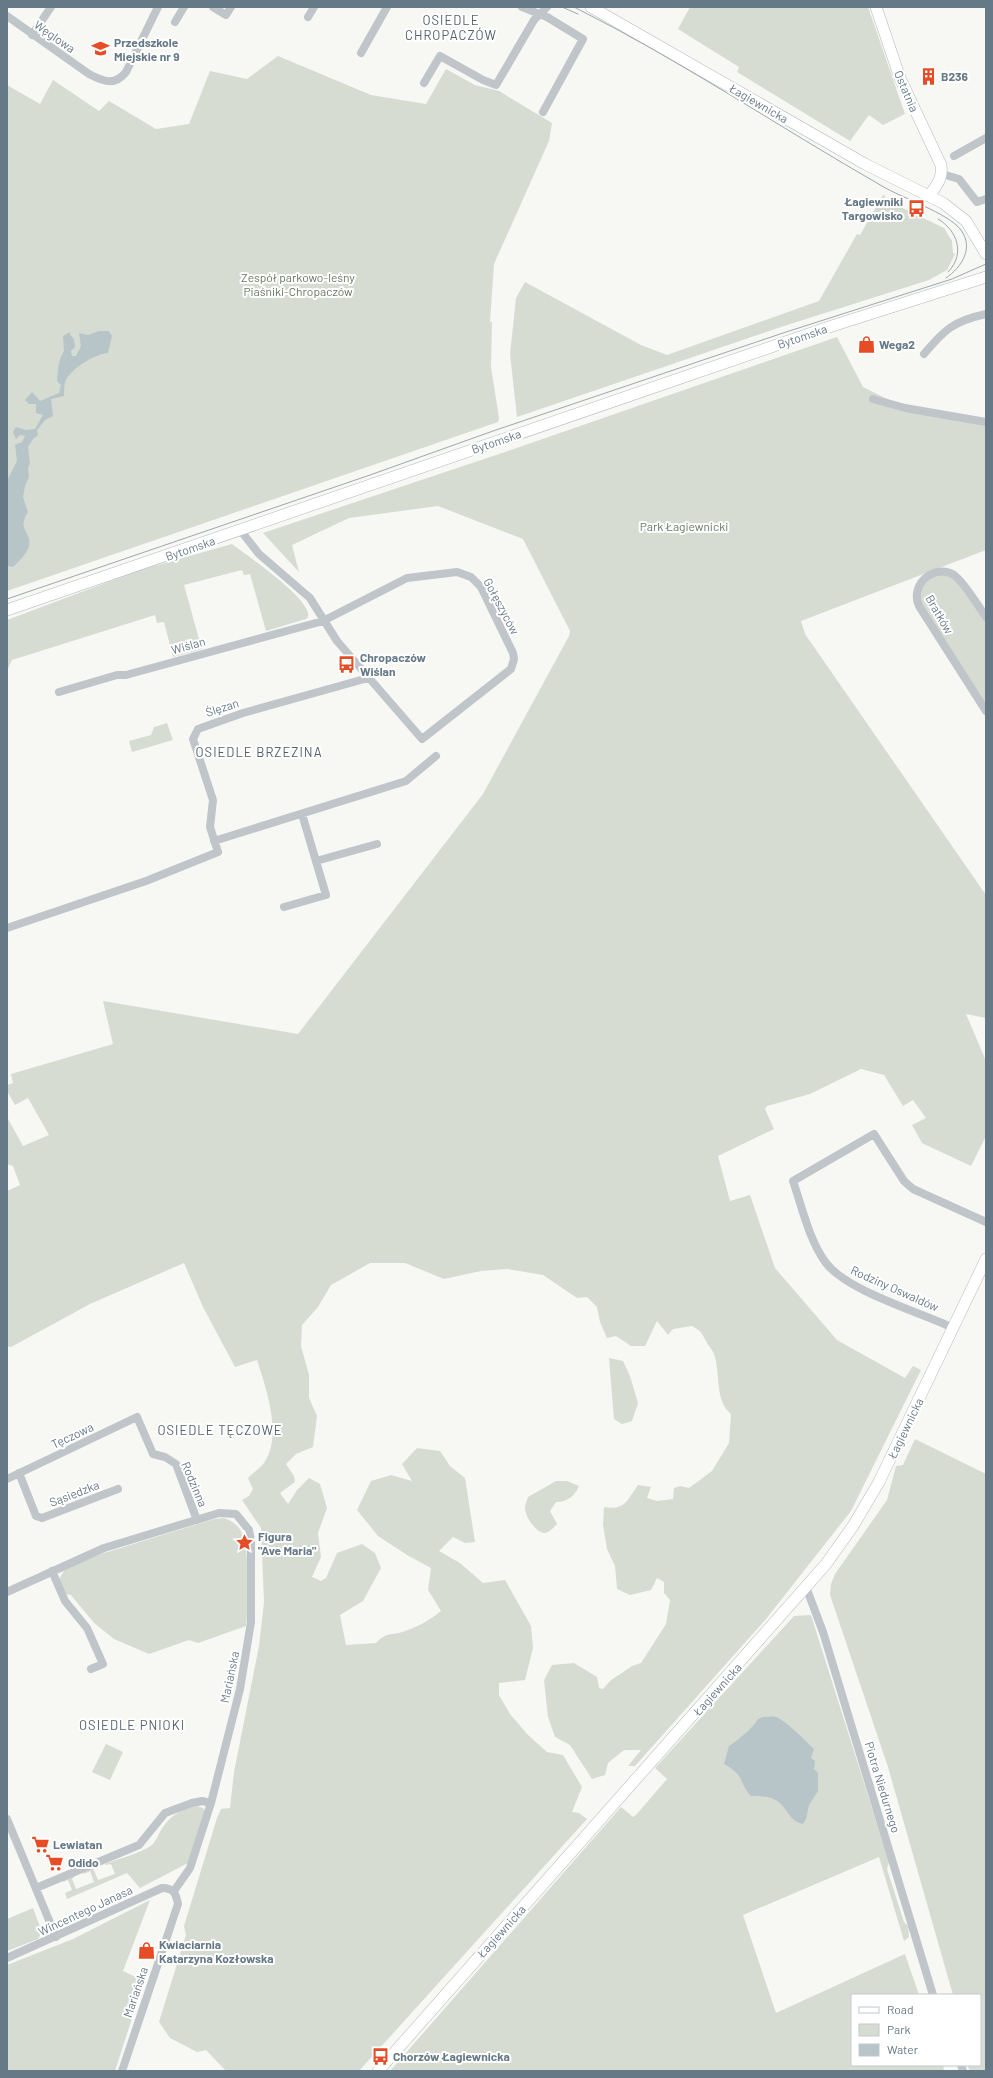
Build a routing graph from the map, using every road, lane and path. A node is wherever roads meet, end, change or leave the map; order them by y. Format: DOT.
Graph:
graph roads {
  1 [pos="51,7"];
  2 [pos="158,7"];
  3 [pos="184,7"];
  4 [pos="213,7"];
  5 [pos="231,7"];
  6 [pos="314,7"];
  7 [pos="387,7"];
  8 [pos="522,7"];
  9 [pos="547,7"];
  10 [pos="591,7"];
  11 [pos="876,7"];
  12 [pos="540,15"];
  13 [pos="7,16"];
  14 [pos="308,17"];
  15 [pos="175,22"];
  16 [pos="32,35"];
  17 [pos="361,52"];
  18 [pos="424,83"];
  19 [pos="543,112"];
  20 [pos="986,138"];
  21 [pos="954,156"];
  22 [pos="942,174"];
  23 [pos="929,196"];
  24 [pos="986,199"];
  25 [pos="986,254"];
  26 [pos="986,277"];
  27 [pos="986,314"];
  28 [pos="924,354"];
  29 [pos="873,400"];
  30 [pos="986,422"];
  31 [pos="241,531"];
  32 [pos="7,610"];
  33 [pos="986,617"];
  34 [pos="323,621"];
  35 [pos="368,678"];
  36 [pos="59,692"];
  37 [pos="986,711"];
  38 [pos="436,756"];
  39 [pos="302,814"];
  40 [pos="214,840"];
  41 [pos="377,844"];
  42 [pos="316,861"];
  43 [pos="284,907"];
  44 [pos="7,928"];
  45 [pos="986,1222"];
  46 [pos="986,1259"];
  47 [pos="953,1328"];
  48 [pos="140,1427"];
  49 [pos="19,1473"];
  50 [pos="7,1479"];
  51 [pos="118,1489"];
  52 [pos="197,1520"];
  53 [pos="52,1571"];
  54 [pos="806,1588"];
  55 [pos="7,1592"];
  56 [pos="91,1669"];
  57 [pos="211,1803"];
  58 [pos="7,1819"];
  59 [pos="36,1888"];
  60 [pos="174,1891"];
  61 [pos="56,1937"];
  62 [pos="7,1958"];
  63 [pos="933,1994"];
  64 [pos="122,2071"];
  65 [pos="378,2071"];
  1 -- 16 [label="street"];
  2 -- 16 [label="street, Węglowa"];
  3 -- 15 [label="street"];
  4 -- 5 [label="street"];
  6 -- 14 [label="street"];
  7 -- 17 [label="street"];
  8 -- 12 [label="street"];
  9 -- 12 [label="street"];
  10 -- 23 [label="street, Łagiewnicka"];
  11 -- 22 [label="street, Ostatnia"];
  12 -- 18 [label="street"];
  12 -- 19 [label="street"];
  13 -- 16 [label="street, Węglowa"];
  20 -- 21 [label="street"];
  22 -- 23 [label="street"];
  22 -- 24 [label="street"];
  23 -- 25 [label="street"];
  26 -- 31 [label="street, Bytomska"];
  27 -- 28 [label="street"];
  29 -- 30 [label="street"];
  31 -- 32 [label="street, Bytomska"];
  31 -- 34 [label="street"];
  33 -- 37 [label="street, Bratków"];
  34 -- 35 [label="street"];
  34 -- 35 [label="street, Gołęszyców"];
  34 -- 36 [label="street, Wiślan"];
  35 -- 40 [label="street, Ślęzan"];
  38 -- 39 [label="street"];
  39 -- 40 [label="street"];
  39 -- 42 [label="street"];
  40 -- 44 [label="street, Ślęzan"];
  41 -- 42 [label="street"];
  42 -- 43 [label="street"];
  45 -- 47 [label="street, Rodziny Oswaldów"];
  46 -- 47 [label="street, Łagiewnicka"];
  47 -- 54 [label="street, Łagiewnicka"];
  48 -- 49 [label="street, Tęczowa"];
  48 -- 52 [label="street, Rodzinna"];
  49 -- 50 [label="street, Tęczowa"];
  49 -- 51 [label="street, Sąsiedzka"];
  52 -- 53 [label="street, Mariańska"];
  52 -- 57 [label="street, Mariańska"];
  53 -- 55 [label="street, Mariańska"];
  53 -- 56 [label="street"];
  54 -- 63 [label="street, Piotra Niedurnego"];
  54 -- 65 [label="street, Łagiewnicka"];
  57 -- 59 [label="street"];
  57 -- 60 [label="street, Mariańska"];
  58 -- 59 [label="street"];
  59 -- 61 [label="street"];
  60 -- 61 [label="street, Wincentego Janasa"];
  60 -- 64 [label="street, Mariańska"];
  61 -- 62 [label="street, Wincentego Janasa"];
}
